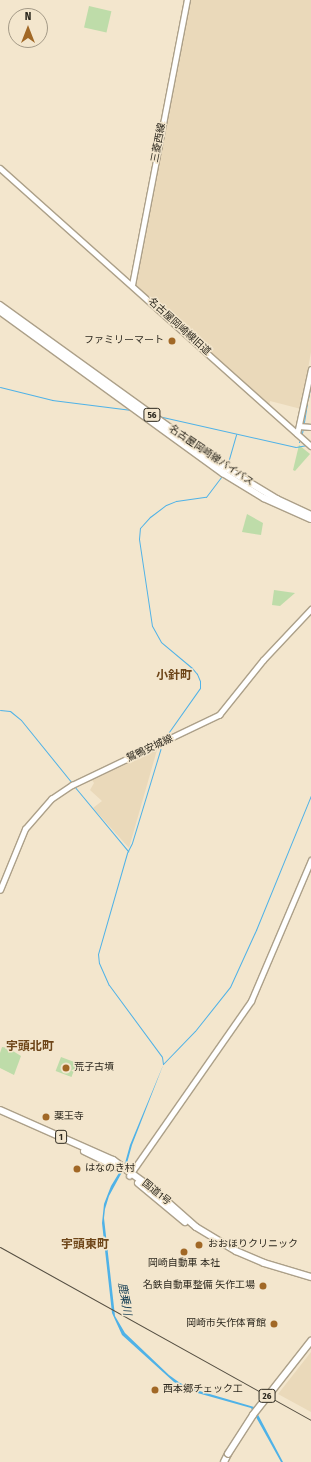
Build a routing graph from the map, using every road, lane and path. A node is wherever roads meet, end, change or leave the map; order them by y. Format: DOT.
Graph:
graph roads {
  1 [pos="187,0"];
  2 [pos="0,168"];
  3 [pos="132,285"];
  4 [pos="0,305"];
  5 [pos="0,311"];
  6 [pos="311,369"];
  7 [pos="118,394"];
  8 [pos="299,426"];
  9 [pos="311,427"];
  10 [pos="297,434"];
  11 [pos="311,446"];
  12 [pos="311,515"];
  13 [pos="311,519"];
  14 [pos="311,609"];
  15 [pos="311,860"];
  16 [pos="0,890"];
  17 [pos="0,1110"];
  18 [pos="0,1114"];
  19 [pos="125,1170"];
  20 [pos="311,1277"];
  21 [pos="311,1281"];
  22 [pos="311,1341"];
  23 [pos="224,1462"];
  1 -- 3 [label="street, 三菱西線"];
  2 -- 3 [label="street, 名古屋岡崎線旧道"];
  3 -- 10 [label="street, 名古屋岡崎線旧道"];
  4 -- 7 [label="main road, 名古屋岡崎線バイパス / 56"];
  5 -- 7 [label="main road, 名古屋岡崎線バイパス / 56"];
  6 -- 8 [label="street"];
  7 -- 12 [label="main road, 名古屋岡崎線バイパス / 56"];
  7 -- 13 [label="main road, 名古屋岡崎線バイパス / 56"];
  8 -- 9 [label="street"];
  8 -- 10 [label="street"];
  10 -- 11 [label="street, 名古屋岡崎線旧道"];
  14 -- 16 [label="street, 鴛鴨安城線"];
  15 -- 19 [label="street"];
  17 -- 19 [label="highway, 国道1号 / 1"];
  18 -- 19 [label="highway, 国道1号 / 1"];
  19 -- 20 [label="highway, 国道1号 / 1"];
  19 -- 21 [label="highway, 国道1号 / 1"];
  22 -- 23 [label="main road, 26, bridge"];
}
